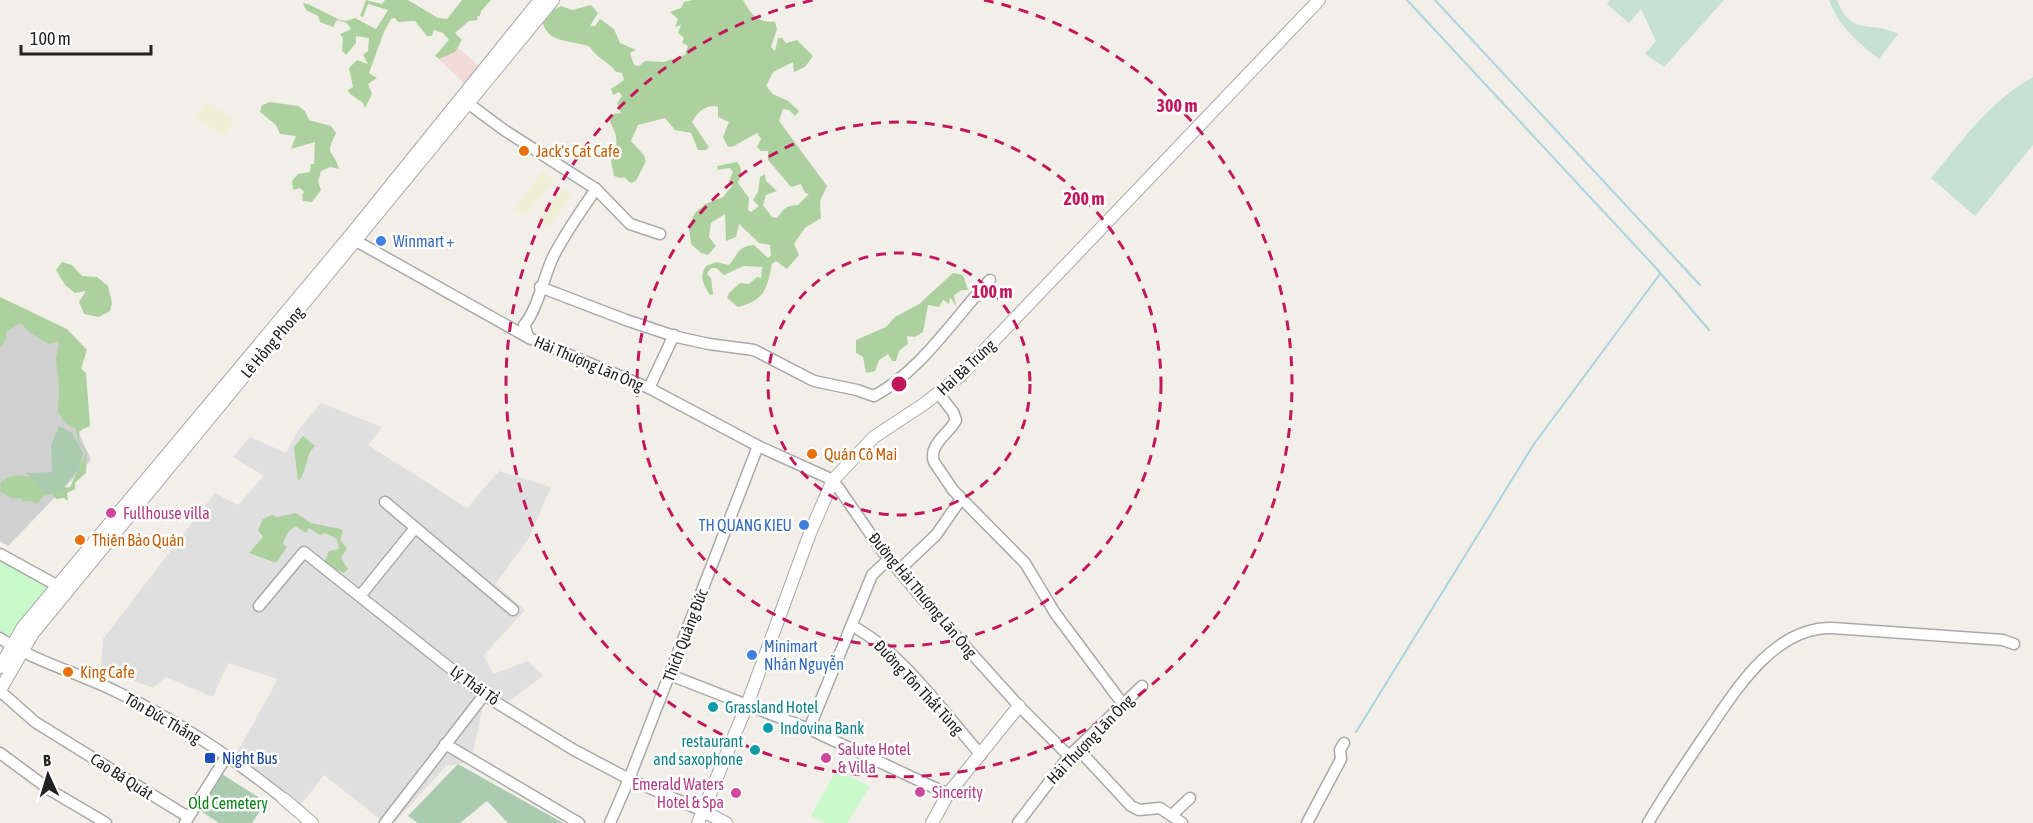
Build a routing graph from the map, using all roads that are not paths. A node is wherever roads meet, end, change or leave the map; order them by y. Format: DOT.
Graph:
graph roads {
  1 [pos="540,0"];
  2 [pos="553,0"];
  3 [pos="1319,0"];
  4 [pos="469,104"];
  5 [pos="596,189"];
  6 [pos="660,234"];
  7 [pos="353,239"];
  8 [pos="990,280"];
  9 [pos="540,287"];
  10 [pos="674,335"];
  11 [pos="529,338"];
  12 [pos="649,388"];
  13 [pos="939,394"];
  14 [pos="758,446"];
  15 [pos="161,469"];
  16 [pos="833,480"];
  17 [pos="961,499"];
  18 [pos="385,502"];
  19 [pos="415,528"];
  20 [pos="0,554"];
  21 [pos="889,559"];
  22 [pos="899,570"];
  23 [pos="58,586"];
  24 [pos="360,596"];
  25 [pos="258,606"];
  26 [pos="513,610"];
  27 [pos="852,626"];
  28 [pos="0,638"];
  29 [pos="2014,644"];
  30 [pos="16,648"];
  31 [pos="0,667"];
  32 [pos="670,675"];
  33 [pos="1142,686"];
  34 [pos="0,690"];
  35 [pos="484,694"];
  36 [pos="1122,703"];
  37 [pos="747,705"];
  38 [pos="1019,706"];
  39 [pos="809,729"];
  40 [pos="1344,743"];
  41 [pos="445,744"];
  42 [pos="1074,752"];
  43 [pos="0,753"];
  44 [pos="981,755"];
  45 [pos="226,757"];
  46 [pos="629,779"];
  47 [pos="948,794"];
  48 [pos="1190,798"];
  49 [pos="284,799"];
  50 [pos="703,811"];
  51 [pos="1172,815"];
  52 [pos="186,820"];
  53 [pos="106,823"];
  54 [pos="312,823"];
  55 [pos="385,823"];
  56 [pos="579,823"];
  57 [pos="610,823"];
  58 [pos="698,823"];
  59 [pos="726,823"];
  60 [pos="932,823"];
  61 [pos="1018,823"];
  62 [pos="1182,823"];
  63 [pos="1307,823"];
  64 [pos="1648,823"];
  1 -- 7 [label="street, Lê Hồng Phong"];
  2 -- 4 [label="street, Lê Hồng Phong"];
  3 -- 13 [label="street, Hai Bà Trưng"];
  4 -- 5 [label="street"];
  4 -- 7 [label="street, Lê Hồng Phong"];
  5 -- 6 [label="street"];
  5 -- 9 [label="street"];
  7 -- 11 [label="street, Hải Thượng Lãn Ông"];
  7 -- 15 [label="street, Lê Hồng Phong"];
  8 -- 10 [label="street"];
  9 -- 10 [label="street"];
  9 -- 11 [label="street"];
  10 -- 12 [label="street"];
  11 -- 12 [label="street, Hải Thượng Lãn Ông"];
  12 -- 14 [label="street, Hải Thượng Lãn Ông"];
  13 -- 16 [label="street, Hai Bà Trưng"];
  13 -- 17 [label="street"];
  14 -- 16 [label="street, Hải Thượng Lãn Ông"];
  14 -- 32 [label="street, Thích Quảng Đức"];
  15 -- 23 [label="street, Lê Hồng Phong"];
  15 -- 30 [label="street, Lê Hồng Phong"];
  16 -- 21 [label="street, Đường Hải Thượng Lãn Ông"];
  16 -- 37 [label="street, Hai Bà Trưng"];
  17 -- 22 [label="street"];
  17 -- 36 [label="street"];
  18 -- 19 [label="street"];
  19 -- 24 [label="street"];
  19 -- 26 [label="street"];
  20 -- 23 [label="street"];
  21 -- 22 [label="street, Đường Hải Thượng Lãn Ông"];
  21 -- 27 [label="street"];
  22 -- 38 [label="street, Đường Hải Thượng Lãn Ông"];
  23 -- 30 [label="street, Lê Hồng Phong"];
  24 -- 25 [label="street, Lý Thái Tổ"];
  24 -- 35 [label="street, Lý Thái Tổ"];
  27 -- 39 [label="street"];
  27 -- 44 [label="street, Đường Tôn Thất Tùng"];
  28 -- 30 [label="street, Tôn Đức Thắng"];
  29 -- 64 [label="street"];
  30 -- 31 [label="street, Lê Hồng Phong"];
  30 -- 34 [label="street, Lê Hồng Phong"];
  30 -- 45 [label="street, Tôn Đức Thắng"];
  32 -- 37 [label="street"];
  32 -- 46 [label="street, Thích Quảng Đức"];
  33 -- 36 [label="street, Hải Thượng Lãn Ông"];
  34 -- 52 [label="street, Cao Bá Quát"];
  35 -- 41 [label="street"];
  35 -- 46 [label="street, Lý Thái Tổ"];
  36 -- 42 [label="street, Hải Thượng Lãn Ông"];
  37 -- 39 [label="street"];
  37 -- 50 [label="street, Hai Bà Trưng"];
  38 -- 42 [label="street, Đường Hải Thượng Lãn Ông"];
  38 -- 44 [label="street"];
  39 -- 47 [label="street"];
  40 -- 63 [label="street"];
  41 -- 55 [label="street"];
  41 -- 56 [label="street"];
  42 -- 51 [label="street, Đường Hải Thượng Lãn Ông"];
  42 -- 61 [label="street, Hải Thượng Lãn Ông"];
  43 -- 53 [label="street"];
  44 -- 47 [label="street"];
  45 -- 49 [label="street, Tôn Đức Thắng"];
  45 -- 52 [label="street"];
  46 -- 50 [label="street, Lý Thái Tổ"];
  46 -- 57 [label="street, Thích Quảng Đức"];
  47 -- 60 [label="street"];
  48 -- 51 [label="street"];
  49 -- 54 [label="street, Tôn Đức Thắng"];
  50 -- 58 [label="street, Hai Bà Trưng"];
  50 -- 59 [label="street, Lý Thái Tổ"];
  51 -- 62 [label="street"];
}
